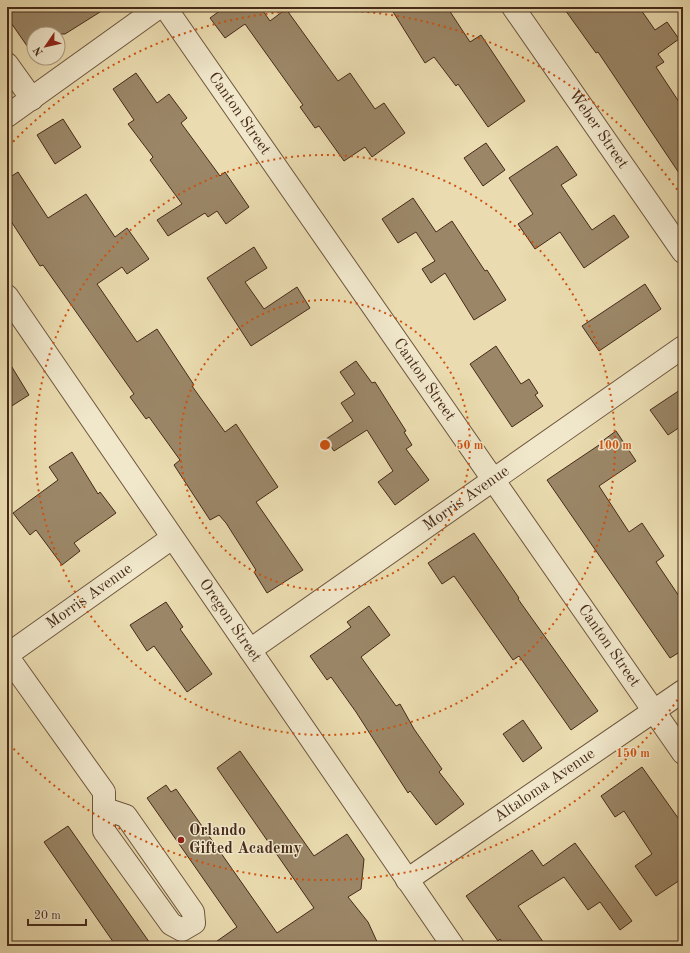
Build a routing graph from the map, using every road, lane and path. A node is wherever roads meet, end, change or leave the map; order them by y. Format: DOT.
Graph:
graph roads {
  1 [pos="159,7"];
  2 [pos="165,7"];
  3 [pos="513,7"];
  4 [pos="7,64"];
  5 [pos="32,99"];
  6 [pos="7,116"];
  7 [pos="683,252"];
  8 [pos="8,301"];
  9 [pos="683,347"];
  10 [pos="493,480"];
  11 [pos="172,538"];
  12 [pos="250,650"];
  13 [pos="7,656"];
  14 [pos="683,691"];
  15 [pos="654,710"];
  16 [pos="683,753"];
  17 [pos="104,809"];
  18 [pos="407,880"];
  19 [pos="453,946"];
  1 -- 5 [label="street"];
  2 -- 10 [label="street, Canton Street"];
  3 -- 7 [label="street, Weber Street"];
  4 -- 5 [label="street"];
  5 -- 6 [label="street"];
  8 -- 11 [label="street, Oregon Street"];
  9 -- 10 [label="street, Morris Avenue"];
  10 -- 12 [label="street, Morris Avenue"];
  10 -- 15 [label="street, Canton Street"];
  11 -- 12 [label="street, Oregon Street"];
  11 -- 13 [label="street, Morris Avenue"];
  12 -- 18 [label="street, Oregon Street"];
  13 -- 17 [label="street"];
  14 -- 15 [label="street, Altaloma Avenue"];
  15 -- 16 [label="street, Canton Street"];
  15 -- 18 [label="street, Altaloma Avenue"];
  17 -- 17 [label="street"];
  18 -- 19 [label="street, Oregon Street"];
}
